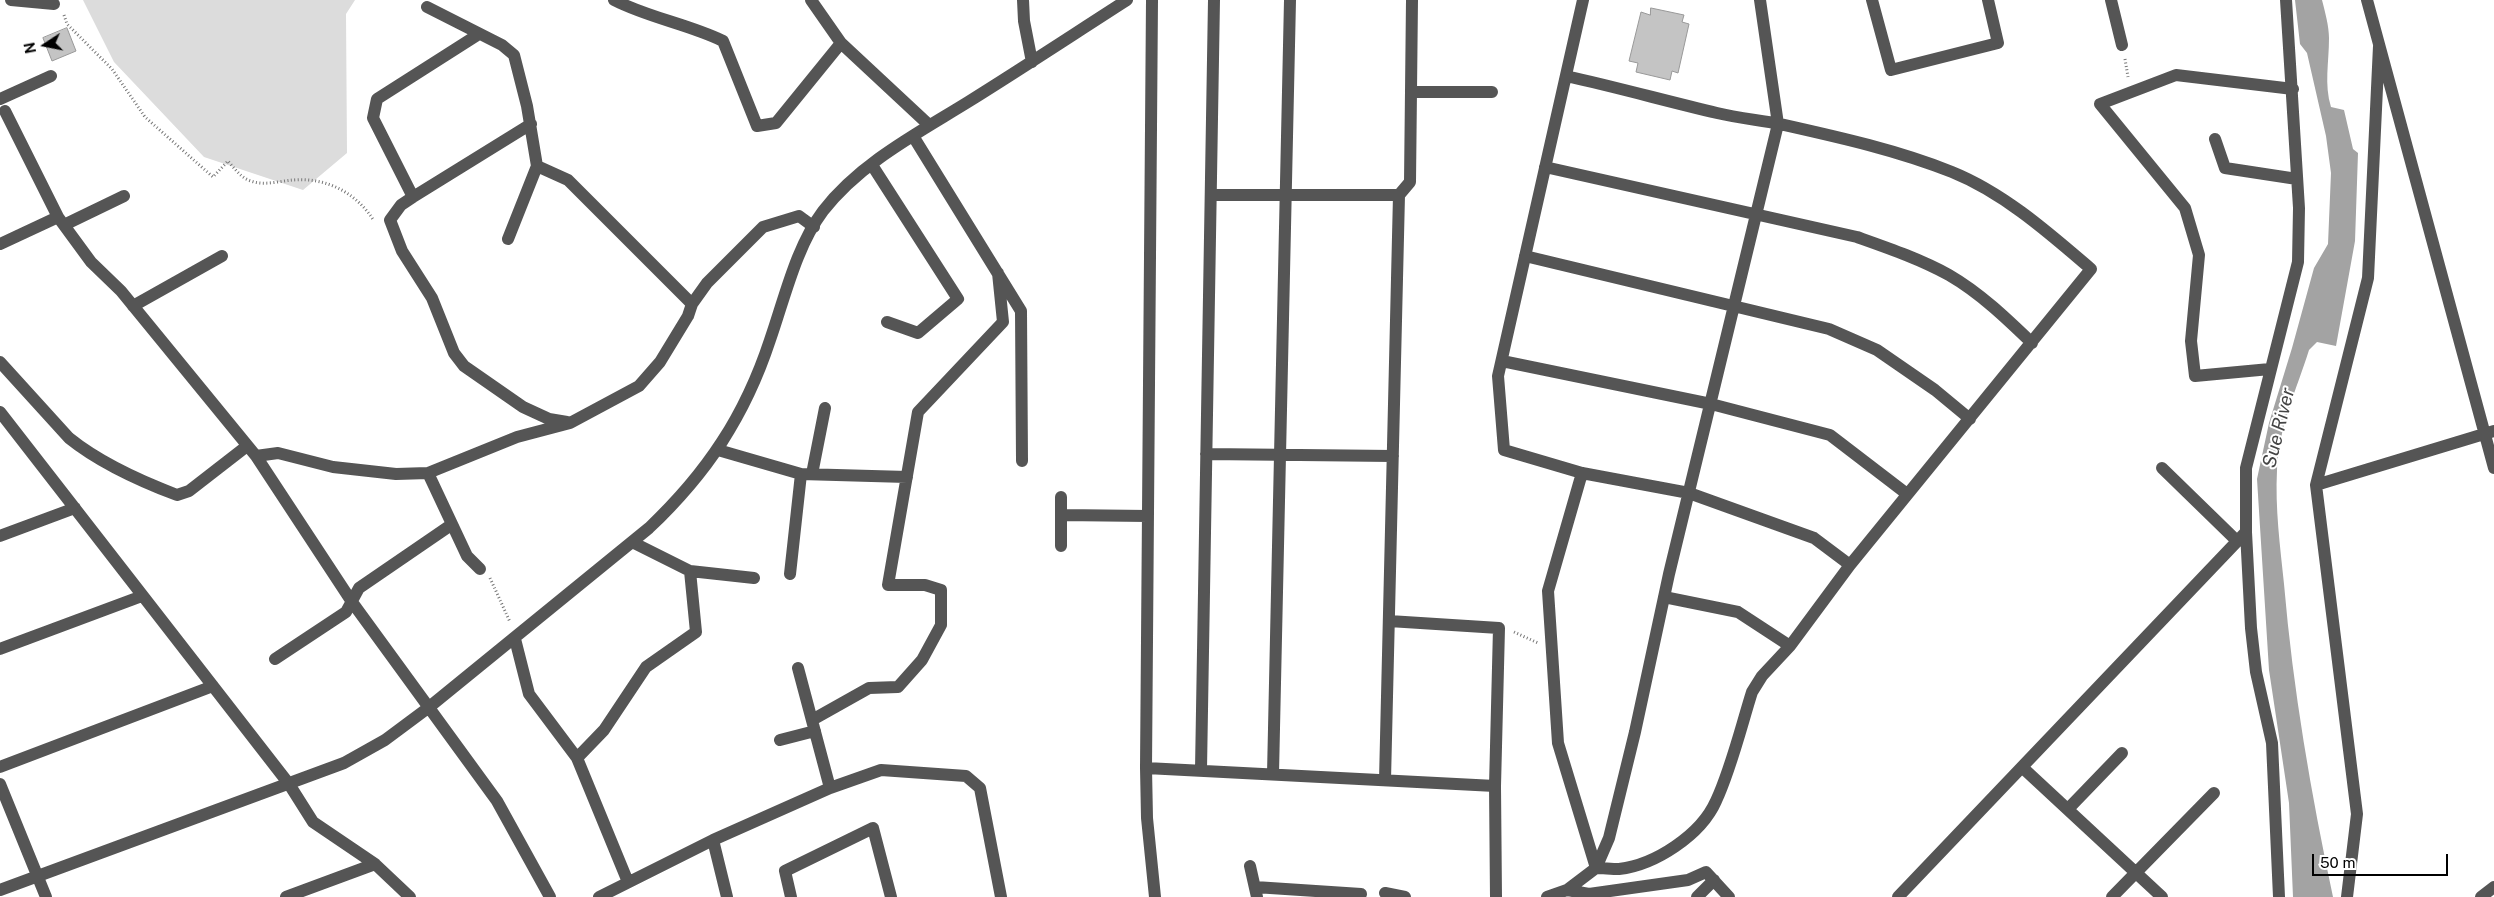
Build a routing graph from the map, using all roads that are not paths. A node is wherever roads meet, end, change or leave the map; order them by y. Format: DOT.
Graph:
graph roads {
  1 [pos="11,0"];
  2 [pos="614,0"];
  3 [pos="811,0"];
  4 [pos="1023,0"];
  5 [pos="1127,0"];
  6 [pos="1152,0"];
  7 [pos="1214,0"];
  8 [pos="1290,0"];
  9 [pos="1412,0"];
  10 [pos="1583,0"];
  11 [pos="1760,0"];
  12 [pos="1872,0"];
  13 [pos="1988,0"];
  14 [pos="2111,0"];
  15 [pos="2286,0"];
  16 [pos="2368,0"];
  17 [pos="54,4"];
  18 [pos="427,7"];
  19 [pos="479,34"];
  20 [pos="841,43"];
  21 [pos="2122,45"];
  22 [pos="2379,46"];
  23 [pos="1032,62"];
  24 [pos="51,76"];
  25 [pos="1566,76"];
  26 [pos="2293,89"];
  27 [pos="1411,92"];
  28 [pos="1492,92"];
  29 [pos="1,106"];
  30 [pos="531,124"];
  31 [pos="1778,124"];
  32 [pos="929,125"];
  33 [pos="913,136"];
  34 [pos="2215,139"];
  35 [pos="872,165"];
  36 [pos="537,166"];
  37 [pos="1545,167"];
  38 [pos="2297,179"];
  39 [pos="1286,194"];
  40 [pos="1211,195"];
  41 [pos="1399,195"];
  42 [pos="124,196"];
  43 [pos="413,197"];
  44 [pos="1756,215"];
  45 [pos="61,221"];
  46 [pos="814,227"];
  47 [pos="508,239"];
  48 [pos="0,244"];
  49 [pos="222,256"];
  50 [pos="1525,256"];
  51 [pos="998,273"];
  52 [pos="692,304"];
  53 [pos="133,306"];
  54 [pos="1734,307"];
  55 [pos="887,322"];
  56 [pos="2032,343"];
  57 [pos="1502,361"];
  58 [pos="0,362"];
  59 [pos="2270,369"];
  60 [pos="1711,404"];
  61 [pos="825,408"];
  62 [pos="0,412"];
  63 [pos="1970,419"];
  64 [pos="570,423"];
  65 [pos="5,425"];
  66 [pos="2489,432"];
  67 [pos="718,450"];
  68 [pos="252,451"];
  69 [pos="1206,454"];
  70 [pos="1280,454"];
  71 [pos="1393,456"];
  72 [pos="1022,461"];
  73 [pos="2162,468"];
  74 [pos="2494,468"];
  75 [pos="428,473"];
  76 [pos="1582,473"];
  77 [pos="807,474"];
  78 [pos="907,477"];
  79 [pos="2316,486"];
  80 [pos="1689,493"];
  81 [pos="1907,494"];
  82 [pos="1061,497"];
  83 [pos="75,508"];
  84 [pos="1061,515"];
  85 [pos="1148,516"];
  86 [pos="451,525"];
  87 [pos="0,536"];
  88 [pos="2241,537"];
  89 [pos="632,542"];
  90 [pos="1061,546"];
  91 [pos="1850,565"];
  92 [pos="480,569"];
  93 [pos="690,571"];
  94 [pos="790,574"];
  95 [pos="754,578"];
  96 [pos="142,596"];
  97 [pos="1664,597"];
  98 [pos="352,602"];
  99 [pos="1389,621"];
  100 [pos="515,639"];
  101 [pos="1790,646"];
  102 [pos="0,649"];
  103 [pos="275,660"];
  104 [pos="798,668"];
  105 [pos="213,686"];
  106 [pos="428,708"];
  107 [pos="814,726"];
  108 [pos="780,740"];
  109 [pos="2122,753"];
  110 [pos="577,758"];
  111 [pos="0,767"];
  112 [pos="1146,768"];
  113 [pos="2023,768"];
  114 [pos="1201,770"];
  115 [pos="1273,774"];
  116 [pos="1385,780"];
  117 [pos="0,784"];
  118 [pos="289,784"];
  119 [pos="1495,786"];
  120 [pos="830,788"];
  121 [pos="2214,793"];
  122 [pos="2068,809"];
  123 [pos="713,840"];
  124 [pos="375,864"];
  125 [pos="1250,866"];
  126 [pos="1596,868"];
  127 [pos="2136,872"];
  128 [pos="39,876"];
  129 [pos="1714,880"];
  130 [pos="628,882"];
  131 [pos="2494,887"];
  132 [pos="0,890"];
  133 [pos="1567,890"];
  134 [pos="1256,892"];
  135 [pos="1385,893"];
  136 [pos="1361,894"];
  137 [pos="46,897"];
  138 [pos="286,897"];
  139 [pos="410,897"];
  140 [pos="550,897"];
  141 [pos="599,897"];
  142 [pos="727,897"];
  143 [pos="791,897"];
  144 [pos="891,897"];
  145 [pos="1001,897"];
  146 [pos="1155,897"];
  147 [pos="1405,897"];
  148 [pos="1496,897"];
  149 [pos="1547,897"];
  150 [pos="1697,897"];
  151 [pos="1729,897"];
  152 [pos="1898,897"];
  153 [pos="2112,897"];
  154 [pos="2162,897"];
  155 [pos="2279,897"];
  156 [pos="2347,897"];
  157 [pos="2481,897"];
  1 -- 17 [label="street"];
  2 -- 20 [label="street"];
  3 -- 20 [label="street"];
  4 -- 23 [label="street"];
  5 -- 23 [label="street"];
  6 -- 85 [label="street"];
  7 -- 40 [label="street"];
  8 -- 39 [label="street"];
  9 -- 27 [label="street"];
  10 -- 25 [label="street"];
  11 -- 31 [label="street"];
  12 -- 13 [label="street"];
  14 -- 21 [label="street"];
  15 -- 26 [label="street"];
  16 -- 22 [label="street"];
  18 -- 19 [label="street"];
  19 -- 30 [label="street"];
  19 -- 43 [label="street"];
  20 -- 32 [label="street"];
  22 -- 66 [label="street"];
  22 -- 79 [label="street"];
  23 -- 32 [label="street"];
  24 -- 29 [label="street"];
  25 -- 31 [label="street"];
  25 -- 37 [label="street"];
  26 -- 38 [label="street"];
  26 -- 59 [label="street"];
  27 -- 28 [label="street"];
  27 -- 41 [label="street"];
  29 -- 45 [label="street"];
  30 -- 36 [label="street"];
  30 -- 43 [label="street"];
  31 -- 44 [label="street"];
  31 -- 56 [label="street"];
  32 -- 33 [label="street"];
  33 -- 35 [label="street"];
  33 -- 51 [label="street"];
  34 -- 38 [label="street"];
  35 -- 46 [label="street"];
  35 -- 55 [label="street"];
  36 -- 47 [label="street"];
  36 -- 52 [label="street"];
  37 -- 44 [label="street"];
  37 -- 50 [label="street"];
  38 -- 59 [label="street"];
  39 -- 40 [label="street"];
  39 -- 41 [label="street"];
  39 -- 70 [label="street"];
  40 -- 69 [label="street"];
  41 -- 71 [label="street"];
  42 -- 45 [label="street"];
  43 -- 64 [label="street"];
  44 -- 54 [label="street"];
  44 -- 56 [label="street"];
  45 -- 48 [label="street"];
  45 -- 53 [label="street"];
  46 -- 52 [label="street"];
  46 -- 67 [label="street"];
  49 -- 53 [label="street"];
  50 -- 54 [label="street"];
  50 -- 57 [label="street"];
  51 -- 72 [label="street"];
  51 -- 78 [label="street"];
  52 -- 64 [label="street"];
  53 -- 68 [label="street"];
  54 -- 60 [label="street"];
  54 -- 63 [label="street"];
  56 -- 63 [label="street"];
  57 -- 60 [label="street"];
  57 -- 76 [label="street"];
  58 -- 68 [label="street"];
  59 -- 88 [label="street"];
  60 -- 80 [label="street"];
  60 -- 81 [label="street"];
  61 -- 77 [label="street"];
  62 -- 65 [label="street"];
  63 -- 81 [label="street"];
  64 -- 75 [label="street"];
  65 -- 83 [label="street"];
  66 -- 74 [label="street"];
  66 -- 79 [label="street"];
  67 -- 77 [label="street"];
  67 -- 89 [label="street"];
  68 -- 75 [label="street"];
  68 -- 98 [label="street"];
  69 -- 70 [label="street"];
  69 -- 114 [label="street"];
  70 -- 71 [label="street"];
  70 -- 115 [label="street"];
  71 -- 99 [label="street"];
  73 -- 88 [label="street"];
  75 -- 86 [label="street"];
  76 -- 80 [label="street"];
  76 -- 126 [label="street"];
  77 -- 78 [label="street"];
  77 -- 94 [label="street"];
  78 -- 107 [label="street"];
  79 -- 156 [label="street"];
  80 -- 91 [label="street"];
  80 -- 97 [label="street"];
  81 -- 91 [label="street"];
  82 -- 84 [label="street"];
  83 -- 87 [label="street"];
  83 -- 96 [label="street"];
  84 -- 85 [label="street"];
  84 -- 90 [label="street"];
  85 -- 112 [label="street"];
  86 -- 92 [label="street"];
  86 -- 98 [label="street"];
  88 -- 113 [label="street"];
  88 -- 155 [label="street"];
  89 -- 93 [label="street"];
  89 -- 100 [label="street"];
  91 -- 101 [label="street"];
  93 -- 95 [label="street"];
  93 -- 110 [label="street"];
  96 -- 102 [label="street"];
  96 -- 105 [label="street"];
  97 -- 101 [label="street"];
  97 -- 126 [label="street"];
  98 -- 103 [label="street"];
  98 -- 106 [label="street"];
  99 -- 116 [label="street"];
  99 -- 119 [label="street"];
  100 -- 106 [label="street"];
  100 -- 110 [label="street"];
  101 -- 126 [label="street"];
  104 -- 107 [label="street"];
  105 -- 111 [label="street"];
  105 -- 118 [label="street"];
  106 -- 118 [label="street"];
  106 -- 140 [label="street"];
  107 -- 108 [label="street"];
  107 -- 120 [label="street"];
  109 -- 122 [label="street"];
  110 -- 130 [label="street"];
  112 -- 114 [label="street"];
  112 -- 146 [label="street"];
  113 -- 122 [label="street"];
  113 -- 152 [label="street"];
  114 -- 115 [label="street"];
  115 -- 116 [label="street"];
  116 -- 119 [label="street"];
  117 -- 128 [label="street"];
  118 -- 124 [label="street"];
  118 -- 128 [label="street"];
  119 -- 148 [label="street"];
  120 -- 123 [label="street"];
  120 -- 145 [label="street"];
  121 -- 127 [label="street"];
  122 -- 127 [label="street"];
  123 -- 130 [label="street"];
  123 -- 142 [label="street"];
  124 -- 138 [label="street"];
  124 -- 139 [label="street"];
  125 -- 134 [label="street"];
  126 -- 133 [label="street"];
  127 -- 153 [label="street"];
  127 -- 154 [label="street"];
  128 -- 132 [label="street"];
  128 -- 137 [label="street"];
  129 -- 133 [label="street"];
  129 -- 150 [label="street"];
  129 -- 151 [label="street"];
  130 -- 141 [label="street"];
  131 -- 157 [label="street"];
  133 -- 149 [label="street"];
  134 -- 136 [label="street"];
  135 -- 147 [label="street"];
  143 -- 144 [label="street"];
}
